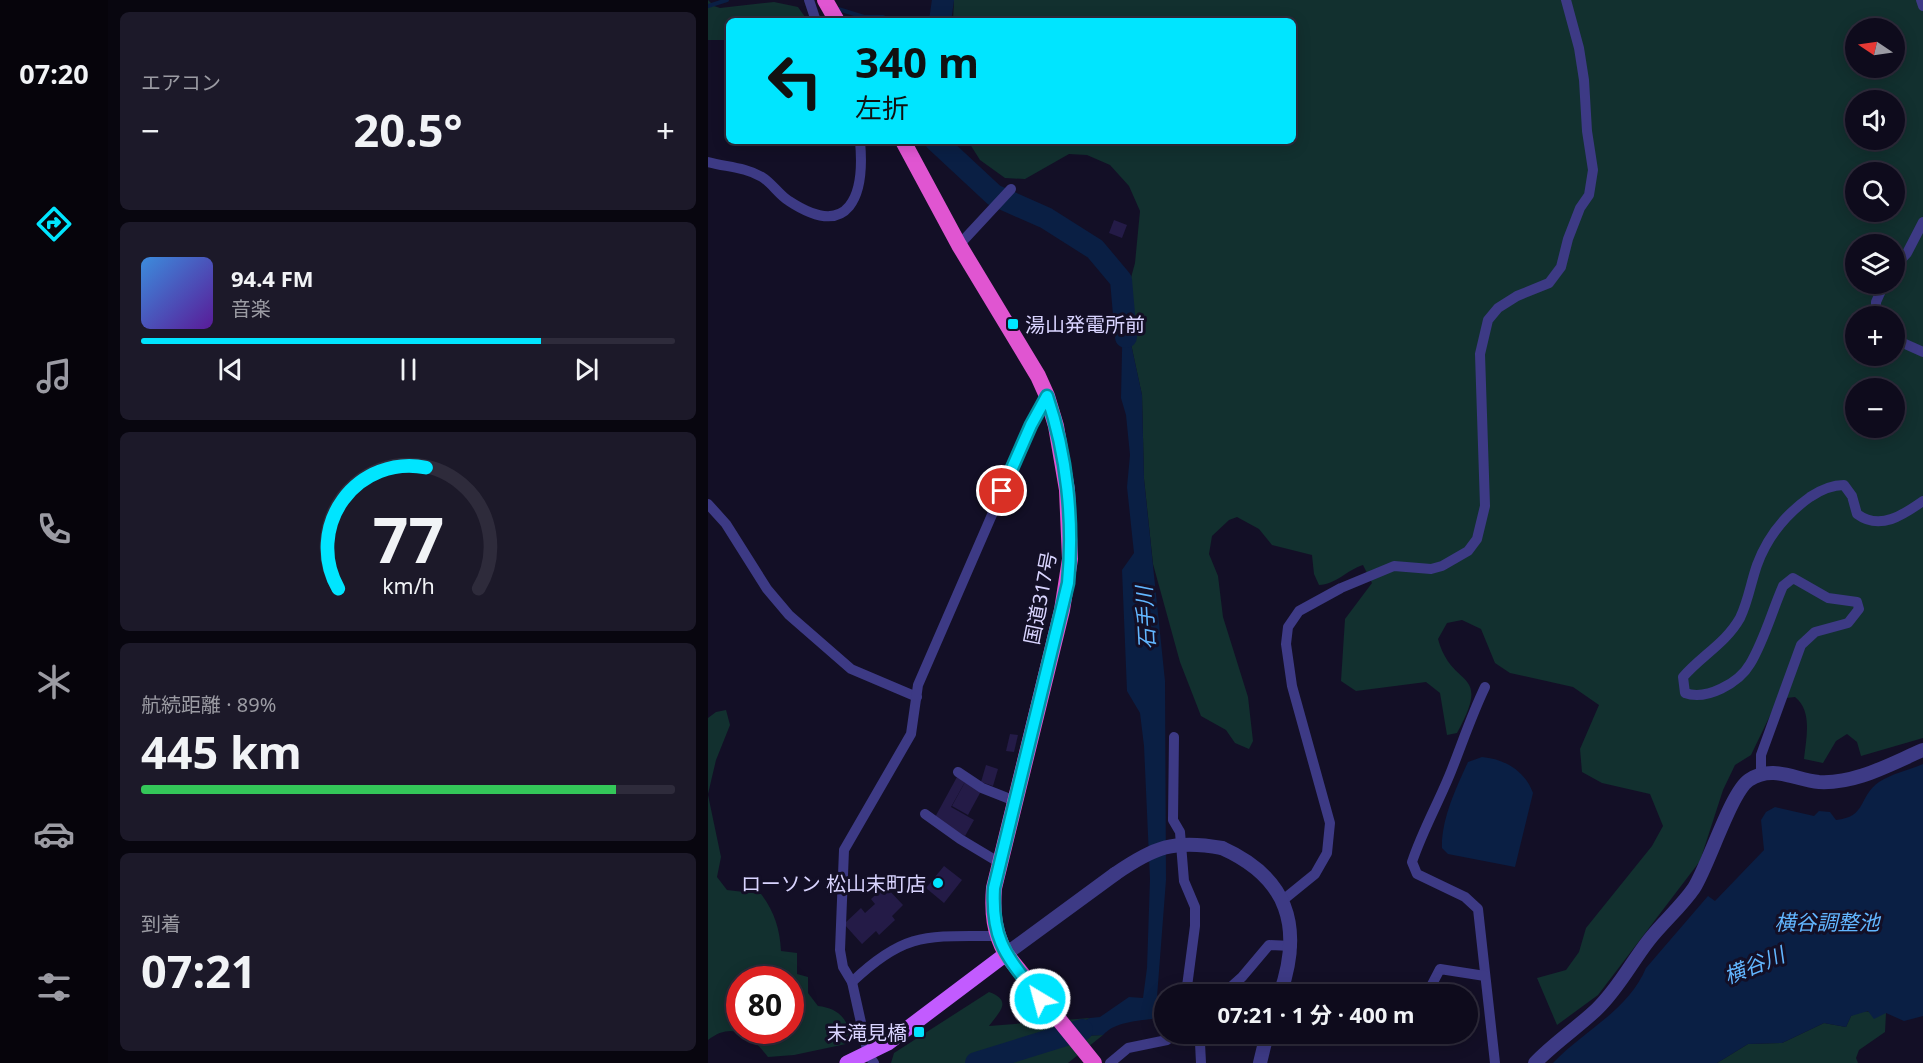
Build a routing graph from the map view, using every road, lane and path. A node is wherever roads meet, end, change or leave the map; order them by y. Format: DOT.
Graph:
graph roads {
  1 [pos="809,0"];
  2 [pos="825,0"];
  3 [pos="1566,0"];
  4 [pos="1921,0"];
  5 [pos="1923,6"];
  6 [pos="815,18"];
  7 [pos="835,18"];
  8 [pos="860,144"];
  9 [pos="905,144"];
  10 [pos="708,162"];
  11 [pos="1011,189"];
  12 [pos="1923,222"];
  13 [pos="959,245"];
  14 [pos="1905,255"];
  15 [pos="1905,344"];
  16 [pos="1923,352"];
  17 [pos="1047,396"];
  18 [pos="1923,501"];
  19 [pos="708,504"];
  20 [pos="1485,687"];
  21 [pos="917,697"];
  22 [pos="1174,737"];
  23 [pos="1923,750"];
  24 [pos="958,772"];
  25 [pos="1761,774"];
  26 [pos="1015,801"];
  27 [pos="925,814"];
  28 [pos="1000,863"];
  29 [pos="1283,900"];
  30 [pos="997,936"];
  31 [pos="1292,946"];
  32 [pos="1006,954"];
  33 [pos="1485,976"];
  34 [pos="852,982"];
  35 [pos="1187,984"];
  36 [pos="1234,984"];
  37 [pos="1283,984"];
  38 [pos="1432,984"];
  39 [pos="1154,1043"];
  40 [pos="1200,1044"];
  41 [pos="1265,1044"];
  42 [pos="871,1058"];
  43 [pos="1093,1062"];
  44 [pos="847,1063"];
  45 [pos="1110,1063"];
  46 [pos="1201,1063"];
  47 [pos="1260,1063"];
  48 [pos="1495,1063"];
  49 [pos="1535,1063"];
  1 -- 6 [label="street"];
  2 -- 7 [label="highway"];
  3 -- 29 [label="street"];
  4 -- 5 [label="street"];
  8 -- 10 [label="street"];
  9 -- 13 [label="highway, 国道317号"];
  11 -- 13 [label="street"];
  12 -- 14 [label="street"];
  13 -- 17 [label="highway, 国道317号"];
  15 -- 16 [label="street"];
  17 -- 21 [label="street"];
  17 -- 26 [label="highway, 国道317号"];
  18 -- 25 [label="street"];
  19 -- 21 [label="street"];
  20 -- 33 [label="street"];
  21 -- 34 [label="street"];
  22 -- 35 [label="street"];
  23 -- 25 [label="street"];
  24 -- 26 [label="street"];
  25 -- 49 [label="street"];
  26 -- 28 [label="highway, 国道317号"];
  27 -- 28 [label="street"];
  28 -- 30 [label="highway, 国道317号"];
  29 -- 31 [label="street"];
  29 -- 32 [label="street, bridge"];
  30 -- 32 [label="highway, 国道317号"];
  30 -- 34 [label="street"];
  31 -- 36 [label="street"];
  31 -- 37 [label="street"];
  32 -- 42 [label="main road"];
  32 -- 43 [label="highway, 国道317号"];
  33 -- 38 [label="street"];
  33 -- 48 [label="street"];
  34 -- 42 [label="street"];
  39 -- 45 [label="street"];
  40 -- 46 [label="street"];
  41 -- 47 [label="street"];
  42 -- 44 [label="main road"];
}
